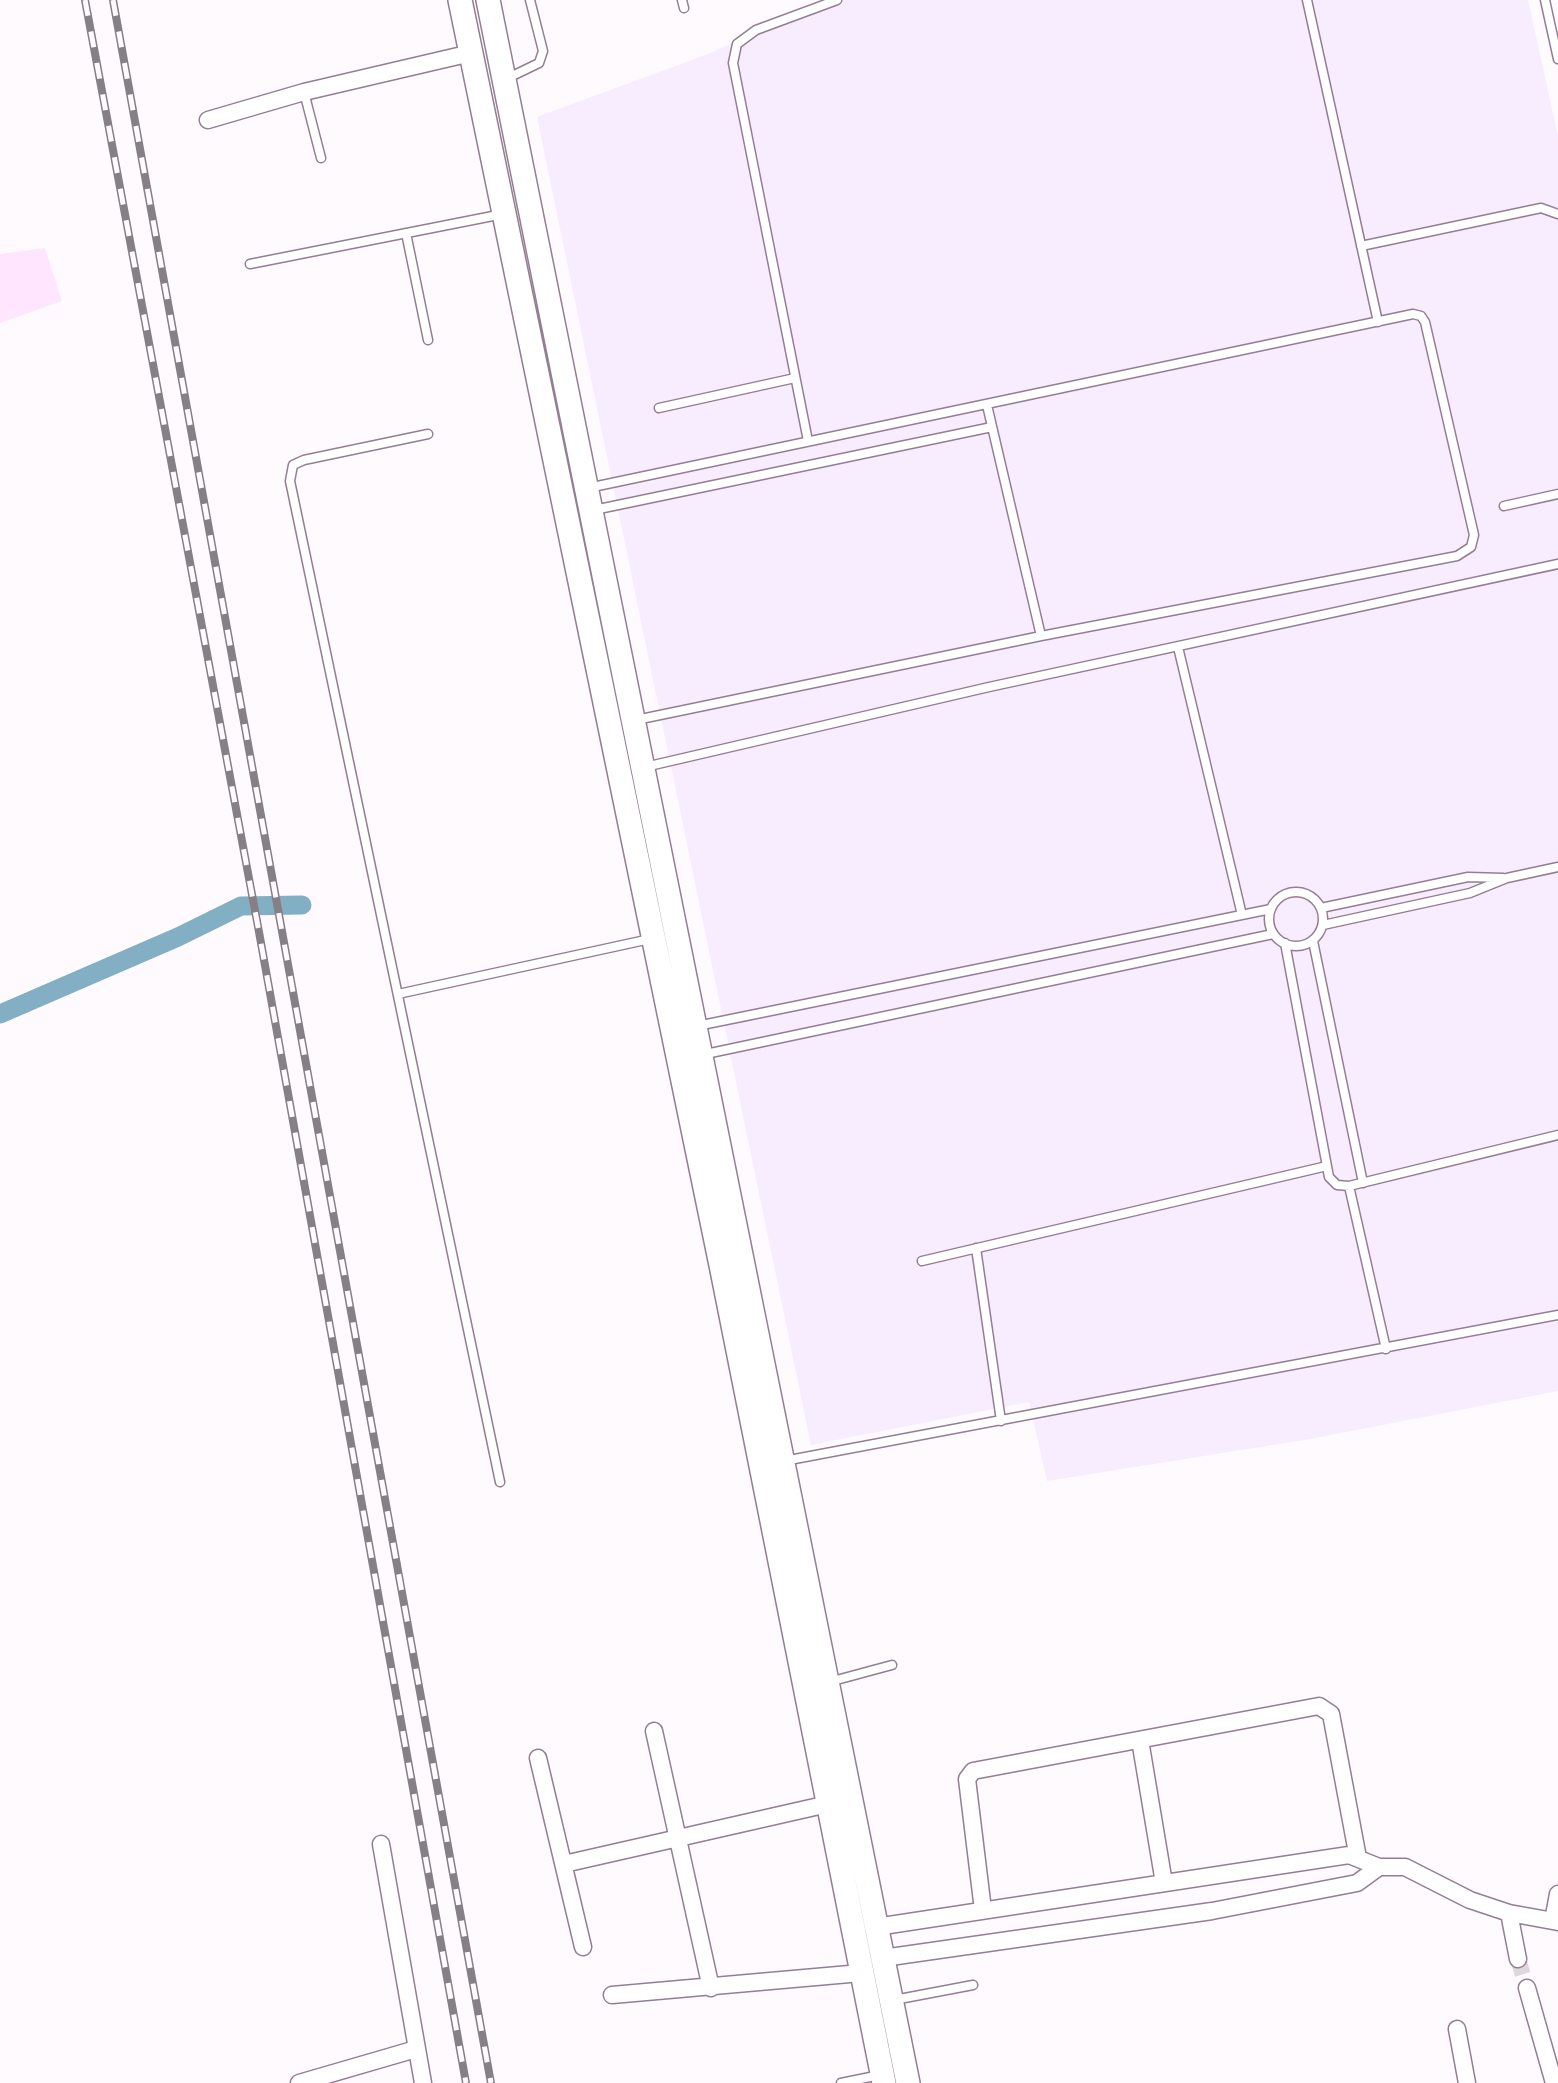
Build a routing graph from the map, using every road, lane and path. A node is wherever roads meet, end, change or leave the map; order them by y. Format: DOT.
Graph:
graph roads {
  1 [pos="460,0"];
  2 [pos="488,0"];
  3 [pos="530,0"];
  4 [pos="837,0"];
  5 [pos="1307,0"];
  6 [pos="1545,0"];
  7 [pos="471,53"];
  8 [pos="1558,59"];
  9 [pos="504,80"];
  10 [pos="304,92"];
  11 [pos="208,120"];
  12 [pos="321,158"];
  13 [pos="503,214"];
  14 [pos="1558,214"];
  15 [pos="406,233"];
  16 [pos="1361,246"];
  17 [pos="250,264"];
  18 [pos="1378,322"];
  19 [pos="428,340"];
  20 [pos="795,378"];
  21 [pos="987,405"];
  22 [pos="659,408"];
  23 [pos="992,426"];
  24 [pos="428,435"];
  25 [pos="808,441"];
  26 [pos="561,486"];
  27 [pos="587,493"];
  28 [pos="1558,494"];
  29 [pos="1504,506"];
  30 [pos="1558,564"];
  31 [pos="1041,636"];
  32 [pos="1178,647"];
  33 [pos="632,721"];
  34 [pos="642,768"];
  35 [pos="1558,867"];
  36 [pos="1507,878"];
  37 [pos="1321,908"];
  38 [pos="1271,909"];
  39 [pos="1242,915"];
  40 [pos="1322,925"];
  41 [pos="1273,934"];
  42 [pos="653,938"];
  43 [pos="1313,940"];
  44 [pos="1285,943"];
  45 [pos="398,994"];
  46 [pos="683,1029"];
  47 [pos="689,1058"];
  48 [pos="1558,1135"];
  49 [pos="1326,1166"];
  50 [pos="1363,1183"];
  51 [pos="1349,1186"];
  52 [pos="976,1248"];
  53 [pos="922,1261"];
  54 [pos="1558,1315"];
  55 [pos="1386,1349"];
  56 [pos="1001,1421"];
  57 [pos="784,1461"];
  58 [pos="500,1482"];
  59 [pos="892,1665"];
  60 [pos="827,1683"];
  61 [pos="654,1731"];
  62 [pos="1140,1740"];
  63 [pos="538,1758"];
  64 [pos="828,1804"];
  65 [pos="677,1838"];
  66 [pos="381,1844"];
  67 [pos="1358,1858"];
  68 [pos="564,1864"];
  69 [pos="1379,1867"];
  70 [pos="1164,1883"];
  71 [pos="1558,1894"];
  72 [pos="983,1910"];
  73 [pos="1509,1913"];
  74 [pos="1556,1922"];
  75 [pos="876,1927"];
  76 [pos="583,1947"];
  77 [pos="883,1958"];
  78 [pos="1518,1959"];
  79 [pos="861,1973"];
  80 [pos="973,1985"];
  81 [pos="711,1988"];
  82 [pos="1527,1988"];
  83 [pos="611,1995"];
  84 [pos="891,2000"];
  85 [pos="1457,2029"];
  86 [pos="416,2049"];
  87 [pos="883,2079"];
  88 [pos="299,2083"];
  89 [pos="423,2083"];
  90 [pos="841,2083"];
  91 [pos="908,2083"];
  92 [pos="1467,2083"];
  93 [pos="1554,2083"];
  1 -- 7 [label="main road"];
  2 -- 9 [label="main road"];
  3 -- 9 [label="lane"];
  4 -- 20 [label="lane"];
  5 -- 16 [label="lane"];
  6 -- 8 [label="lane"];
  7 -- 10 [label="street"];
  7 -- 13 [label="main road"];
  9 -- 27 [label="main road"];
  10 -- 11 [label="street"];
  10 -- 12 [label="lane"];
  13 -- 15 [label="lane"];
  13 -- 26 [label="main road"];
  14 -- 16 [label="lane"];
  15 -- 17 [label="lane"];
  15 -- 19 [label="lane"];
  16 -- 18 [label="lane"];
  18 -- 21 [label="lane"];
  18 -- 31 [label="lane"];
  20 -- 22 [label="lane"];
  20 -- 25 [label="lane"];
  21 -- 23 [label="lane"];
  21 -- 25 [label="lane"];
  23 -- 27 [label="lane"];
  23 -- 31 [label="lane"];
  24 -- 45 [label="lane"];
  25 -- 27 [label="lane"];
  26 -- 27 [label="main road"];
  26 -- 42 [label="main road"];
  27 -- 33 [label="main road"];
  28 -- 29 [label="lane"];
  30 -- 32 [label="lane"];
  31 -- 33 [label="lane"];
  32 -- 34 [label="lane"];
  32 -- 39 [label="lane"];
  33 -- 34 [label="main road"];
  34 -- 46 [label="main road"];
  35 -- 36 [label="lane"];
  36 -- 37 [label="lane"];
  36 -- 40 [label="lane"];
  37 -- 38 [label="lane"];
  37 -- 40 [label="lane"];
  38 -- 39 [label="lane"];
  38 -- 41 [label="lane"];
  39 -- 46 [label="lane"];
  40 -- 43 [label="lane"];
  41 -- 44 [label="lane"];
  41 -- 47 [label="lane"];
  42 -- 45 [label="lane"];
  42 -- 46 [label="main road"];
  43 -- 44 [label="lane"];
  43 -- 50 [label="lane"];
  44 -- 49 [label="lane"];
  45 -- 58 [label="lane"];
  46 -- 47 [label="main road"];
  47 -- 57 [label="main road"];
  47 -- 64 [label="main road"];
  48 -- 50 [label="lane"];
  49 -- 51 [label="lane"];
  49 -- 52 [label="lane"];
  50 -- 51 [label="lane"];
  51 -- 55 [label="lane"];
  52 -- 53 [label="lane"];
  52 -- 56 [label="lane"];
  54 -- 55 [label="lane"];
  55 -- 56 [label="lane"];
  56 -- 57 [label="lane"];
  57 -- 60 [label="main road"];
  59 -- 60 [label="lane"];
  60 -- 75 [label="main road"];
  61 -- 65 [label="street"];
  62 -- 67 [label="street"];
  62 -- 70 [label="street"];
  62 -- 72 [label="street"];
  63 -- 68 [label="street"];
  64 -- 65 [label="street"];
  64 -- 79 [label="main road"];
  65 -- 68 [label="street"];
  65 -- 81 [label="street"];
  66 -- 86 [label="street"];
  67 -- 69 [label="street"];
  67 -- 70 [label="street"];
  68 -- 76 [label="street"];
  69 -- 73 [label="street"];
  69 -- 77 [label="street"];
  70 -- 72 [label="street"];
  71 -- 74 [label="street"];
  72 -- 75 [label="street"];
  73 -- 74 [label="street"];
  73 -- 78 [label="street"];
  75 -- 77 [label="main road"];
  77 -- 84 [label="main road"];
  79 -- 81 [label="street"];
  79 -- 87 [label="main road"];
  80 -- 84 [label="lane"];
  81 -- 83 [label="street"];
  82 -- 93 [label="street"];
  84 -- 91 [label="main road"];
  85 -- 92 [label="street"];
  86 -- 88 [label="street"];
  86 -- 89 [label="street"];
  87 -- 90 [label="lane"];
}
